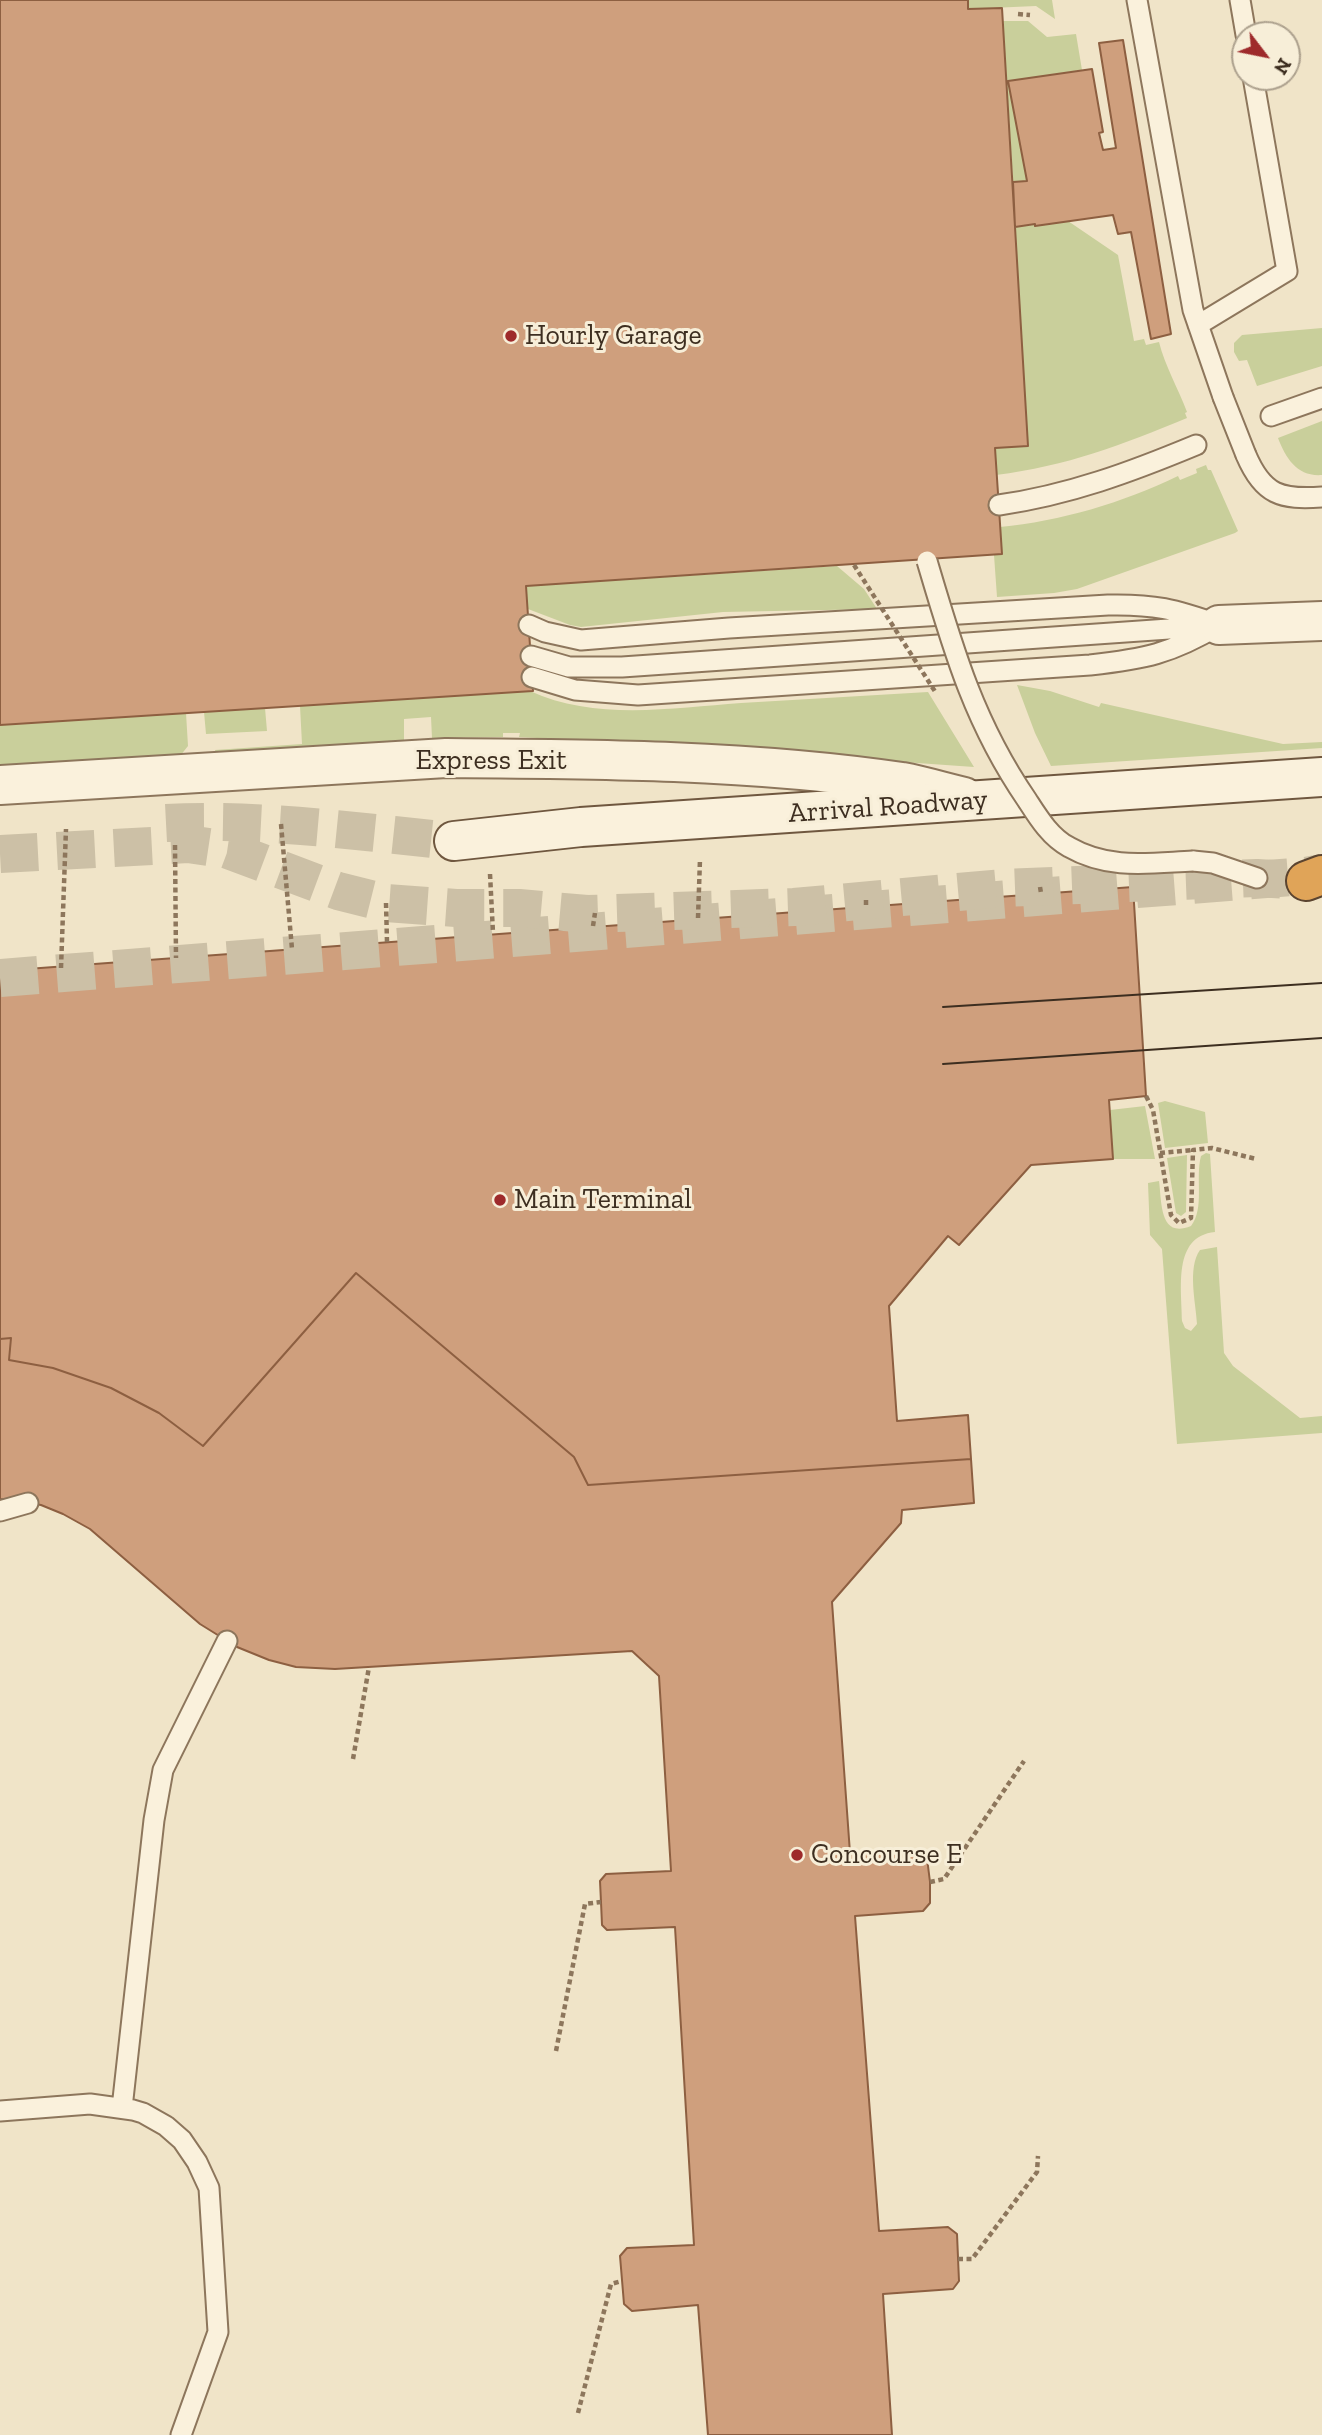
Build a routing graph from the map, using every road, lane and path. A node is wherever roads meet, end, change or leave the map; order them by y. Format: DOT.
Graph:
graph roads {
  1 [pos="1138,0"];
  2 [pos="1240,0"];
  3 [pos="1018,14"];
  4 [pos="1030,15"];
  5 [pos="1244,21"];
  6 [pos="1255,91"];
  7 [pos="1198,325"];
  8 [pos="1322,398"];
  9 [pos="1271,416"];
  10 [pos="1196,444"];
  11 [pos="1322,498"];
  12 [pos="999,505"];
  13 [pos="927,561"];
  14 [pos="1322,621"];
  15 [pos="529,625"];
  16 [pos="1219,625"];
  17 [pos="531,656"];
  18 [pos="532,677"];
  19 [pos="1322,777"];
  20 [pos="0,785"];
  21 [pos="979,801"];
  22 [pos="701,820"];
  23 [pos="281,824"];
  24 [pos="66,829"];
  25 [pos="471,840"];
  26 [pos="175,845"];
  27 [pos="1257,878"];
  28 [pos="386,903"];
  29 [pos="595,914"];
  30 [pos="698,918"];
  31 [pos="593,926"];
  32 [pos="493,933"];
  33 [pos="387,942"];
  34 [pos="292,949"];
  35 [pos="176,958"];
  36 [pos="61,968"];
  37 [pos="1146,1096"];
  38 [pos="1193,1150"];
  39 [pos="1160,1153"];
  40 [pos="1256,1159"];
  41 [pos="28,1503"];
  42 [pos="0,1511"];
  43 [pos="227,1641"];
  44 [pos="369,1667"];
  45 [pos="353,1759"];
  46 [pos="1024,1760"];
  47 [pos="930,1882"];
  48 [pos="601,1902"];
  49 [pos="555,2051"];
  50 [pos="122,2108"];
  51 [pos="0,2111"];
  52 [pos="1038,2156"];
  53 [pos="958,2259"];
  54 [pos="622,2281"];
  55 [pos="578,2413"];
  56 [pos="181,2435"];
  1 -- 7 [label="lane"];
  2 -- 5 [label="lane"];
  3 -- 4 [label="path"];
  6 -- 7 [label="lane"];
  7 -- 11 [label="lane, bridge"];
  8 -- 9 [label="lane"];
  10 -- 12 [label="lane"];
  13 -- 27 [label="lane, bridge"];
  14 -- 16 [label="street"];
  15 -- 16 [label="lane"];
  16 -- 17 [label="lane, bridge"];
  16 -- 18 [label="lane"];
  19 -- 21 [label="street, Arrival Roadway"];
  20 -- 21 [label="street, Express Exit"];
  21 -- 22 [label="street, Arrival Roadway"];
  22 -- 25 [label="street, Arrival Roadway"];
  22 -- 30 [label="path"];
  23 -- 34 [label="path"];
  24 -- 36 [label="path"];
  25 -- 32 [label="path"];
  26 -- 35 [label="path"];
  28 -- 33 [label="path"];
  29 -- 31 [label="path"];
  37 -- 39 [label="path"];
  38 -- 39 [label="path"];
  38 -- 39 [label="path"];
  38 -- 40 [label="path"];
  41 -- 42 [label="lane"];
  43 -- 50 [label="lane"];
  44 -- 45 [label="path"];
  46 -- 47 [label="path"];
  48 -- 49 [label="path"];
  50 -- 51 [label="lane"];
  50 -- 56 [label="lane"];
  52 -- 53 [label="path"];
  54 -- 55 [label="path"];
}
